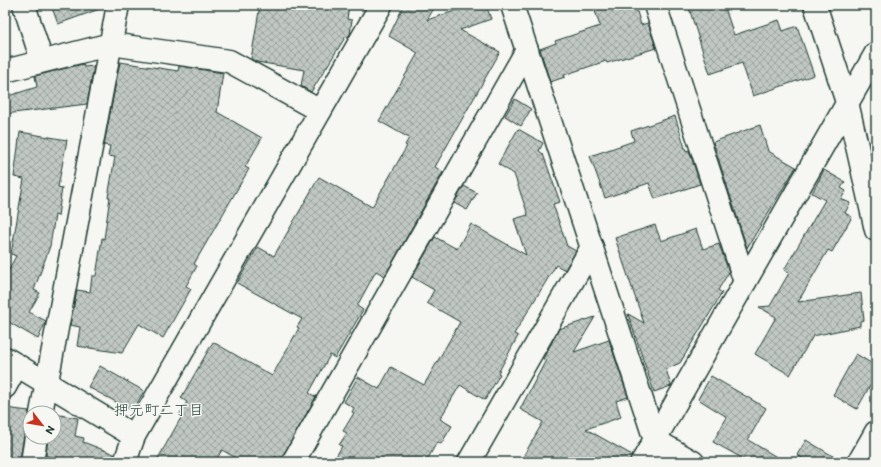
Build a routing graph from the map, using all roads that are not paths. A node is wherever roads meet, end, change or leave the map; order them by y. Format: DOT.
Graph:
graph roads {
  1 [pos="24,5"];
  2 [pos="118,5"];
  3 [pos="512,5"];
  4 [pos="655,5"];
  5 [pos="815,5"];
  6 [pos="373,10"];
  7 [pos="111,44"];
  8 [pos="527,50"];
  9 [pos="876,53"];
  10 [pos="42,61"];
  11 [pos="5,71"];
  12 [pos="848,102"];
  13 [pos="320,111"];
  14 [pos="876,230"];
  15 [pos="592,247"];
  16 [pos="745,282"];
  17 [pos="11,362"];
  18 [pos="46,383"];
  19 [pos="5,386"];
  20 [pos="42,405"];
  21 [pos="876,432"];
  22 [pos="134,436"];
  23 [pos="655,440"];
  24 [pos="35,445"];
  25 [pos="32,462"];
  26 [pos="125,462"];
  27 [pos="293,462"];
  28 [pos="469,462"];
  29 [pos="642,462"];
  30 [pos="694,462"];
  31 [pos="859,462"];
  1 -- 10 [label="street"];
  2 -- 7 [label="street"];
  3 -- 8 [label="street"];
  4 -- 16 [label="street"];
  5 -- 12 [label="street"];
  6 -- 13 [label="street"];
  7 -- 10 [label="street"];
  7 -- 13 [label="street"];
  7 -- 18 [label="street"];
  8 -- 15 [label="street"];
  8 -- 27 [label="street"];
  9 -- 12 [label="street"];
  10 -- 11 [label="street"];
  12 -- 14 [label="street"];
  12 -- 16 [label="street"];
  13 -- 22 [label="street"];
  15 -- 23 [label="street"];
  15 -- 28 [label="street"];
  16 -- 23 [label="street"];
  17 -- 18 [label="street"];
  17 -- 19 [label="street"];
  18 -- 20 [label="street"];
  18 -- 22 [label="street"];
  21 -- 31 [label="street"];
  22 -- 26 [label="street"];
  23 -- 29 [label="street"];
  23 -- 30 [label="street"];
  24 -- 25 [label="street"];
}
